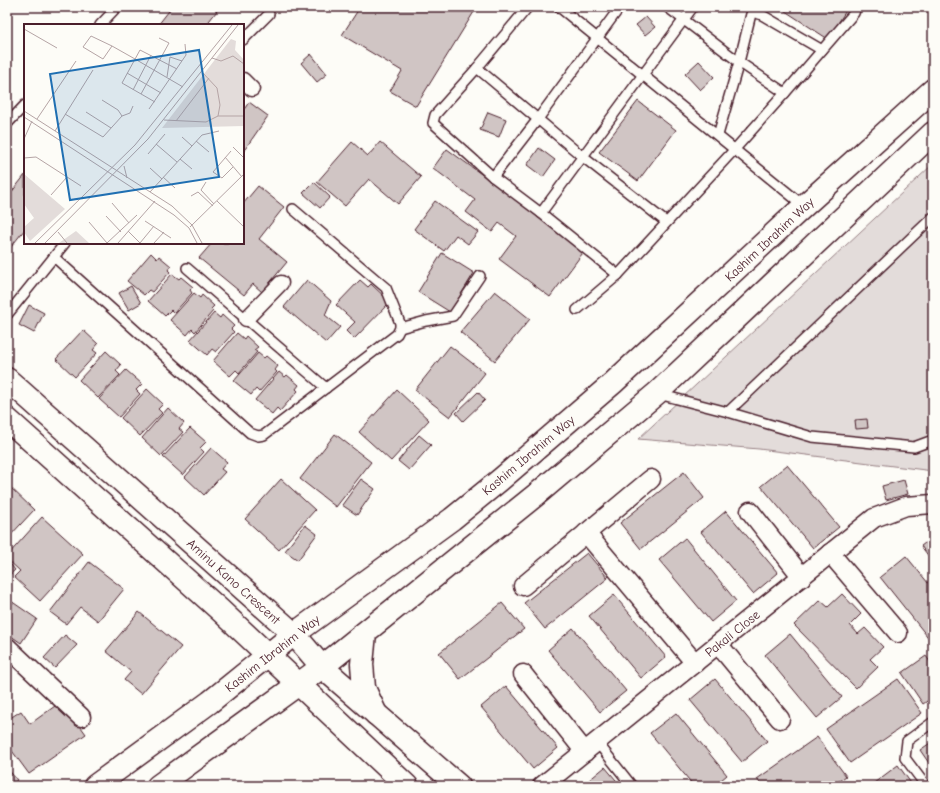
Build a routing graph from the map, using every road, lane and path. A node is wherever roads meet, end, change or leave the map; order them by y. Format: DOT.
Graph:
graph roads {
  1 [pos="117,7"];
  2 [pos="528,7"];
  3 [pos="559,7"];
  4 [pos="620,7"];
  5 [pos="667,7"];
  6 [pos="694,7"];
  7 [pos="856,7"];
  8 [pos="268,14"];
  9 [pos="683,20"];
  10 [pos="101,24"];
  11 [pos="597,37"];
  12 [pos="244,39"];
  13 [pos="822,50"];
  14 [pos="739,62"];
  15 [pos="477,68"];
  16 [pos="643,75"];
  17 [pos="933,90"];
  18 [pos="785,93"];
  19 [pos="24,106"];
  20 [pos="538,119"];
  21 [pos="7,124"];
  22 [pos="933,133"];
  23 [pos="718,135"];
  24 [pos="735,149"];
  25 [pos="583,157"];
  26 [pos="493,177"];
  27 [pos="804,206"];
  28 [pos="293,209"];
  29 [pos="541,214"];
  30 [pos="933,217"];
  31 [pos="666,222"];
  32 [pos="64,244"];
  33 [pos="54,257"];
  34 [pos="187,268"];
  35 [pos="618,275"];
  36 [pos="480,276"];
  37 [pos="281,283"];
  38 [pos="577,310"];
  39 [pos="7,315"];
  40 [pos="246,319"];
  41 [pos="400,328"];
  42 [pos="7,379"];
  43 [pos="326,388"];
  44 [pos="657,393"];
  45 [pos="728,412"];
  46 [pos="7,419"];
  47 [pos="933,440"];
  48 [pos="651,479"];
  49 [pos="933,504"];
  50 [pos="750,511"];
  51 [pos="586,533"];
  52 [pos="830,553"];
  53 [pos="802,577"];
  54 [pos="523,586"];
  55 [pos="365,632"];
  56 [pos="898,633"];
  57 [pos="294,634"];
  58 [pos="718,644"];
  59 [pos="7,647"];
  60 [pos="268,656"];
  61 [pos="695,663"];
  62 [pos="322,667"];
  63 [pos="523,674"];
  64 [pos="298,684"];
  65 [pos="271,703"];
  66 [pos="320,704"];
  67 [pos="376,714"];
  68 [pos="81,717"];
  69 [pos="780,719"];
  70 [pos="933,722"];
  71 [pos="591,747"];
  72 [pos="95,786"];
  73 [pos="158,786"];
  74 [pos="407,786"];
  75 [pos="459,786"];
  76 [pos="542,786"];
  77 [pos="632,786"];
  78 [pos="926,786"];
  1 -- 10 [label="lane"];
  2 -- 15 [label="lane"];
  3 -- 11 [label="lane"];
  4 -- 11 [label="lane"];
  5 -- 9 [label="lane"];
  6 -- 9 [label="lane"];
  7 -- 13 [label="lane"];
  8 -- 12 [label="lane"];
  9 -- 14 [label="lane"];
  9 -- 16 [label="lane"];
  11 -- 16 [label="lane"];
  11 -- 20 [label="lane"];
  13 -- 14 [label="lane"];
  13 -- 18 [label="lane"];
  14 -- 18 [label="lane"];
  14 -- 23 [label="lane"];
  15 -- 20 [label="lane"];
  15 -- 26 [label="lane"];
  16 -- 23 [label="lane"];
  16 -- 25 [label="lane"];
  17 -- 27 [label="main road, Kashim Ibrahim Way"];
  18 -- 24 [label="lane"];
  19 -- 21 [label="lane"];
  20 -- 25 [label="lane"];
  20 -- 26 [label="lane"];
  22 -- 44 [label="main road"];
  23 -- 24 [label="lane"];
  24 -- 27 [label="lane"];
  24 -- 31 [label="lane"];
  25 -- 29 [label="lane"];
  25 -- 31 [label="lane"];
  26 -- 29 [label="lane"];
  27 -- 57 [label="main road, Kashim Ibrahim Way"];
  28 -- 41 [label="lane"];
  29 -- 35 [label="lane"];
  30 -- 45 [label="lane"];
  31 -- 35 [label="lane"];
  32 -- 33 [label="lane"];
  33 -- 39 [label="lane"];
  33 -- 43 [label="lane"];
  34 -- 40 [label="lane"];
  35 -- 38 [label="lane"];
  36 -- 41 [label="lane"];
  37 -- 40 [label="street"];
  40 -- 43 [label="lane"];
  41 -- 43 [label="lane"];
  42 -- 57 [label="main road, Aminu Kano Crescent"];
  44 -- 45 [label="lane"];
  44 -- 55 [label="main road"];
  45 -- 47 [label="lane"];
  46 -- 60 [label="main road"];
  48 -- 51 [label="street"];
  49 -- 52 [label="street, Pakali Close"];
  50 -- 53 [label="street"];
  51 -- 54 [label="street"];
  51 -- 61 [label="street"];
  52 -- 53 [label="street, Pakali Close"];
  52 -- 56 [label="street"];
  53 -- 58 [label="street, Pakali Close"];
  55 -- 62 [label="main road"];
  55 -- 67 [label="main road"];
  57 -- 60 [label="main road, Kashim Ibrahim Way"];
  57 -- 62 [label="main road, Aminu Kano Crescent"];
  58 -- 61 [label="street, Pakali Close"];
  58 -- 69 [label="street"];
  59 -- 68 [label="street"];
  60 -- 64 [label="main road"];
  60 -- 72 [label="main road, Kashim Ibrahim Way"];
  61 -- 71 [label="street, Pakali Close"];
  62 -- 64 [label="main road"];
  62 -- 67 [label="main road, Aminu Kano Crescent"];
  63 -- 71 [label="street"];
  64 -- 65 [label="main road"];
  64 -- 66 [label="main road"];
  65 -- 66 [label="main road"];
  65 -- 73 [label="main road"];
  66 -- 74 [label="main road"];
  67 -- 75 [label="main road, Aminu Kano Crescent"];
  70 -- 78 [label="lane"];
  71 -- 76 [label="street, Pakali Close"];
  71 -- 77 [label="lane"];
}
